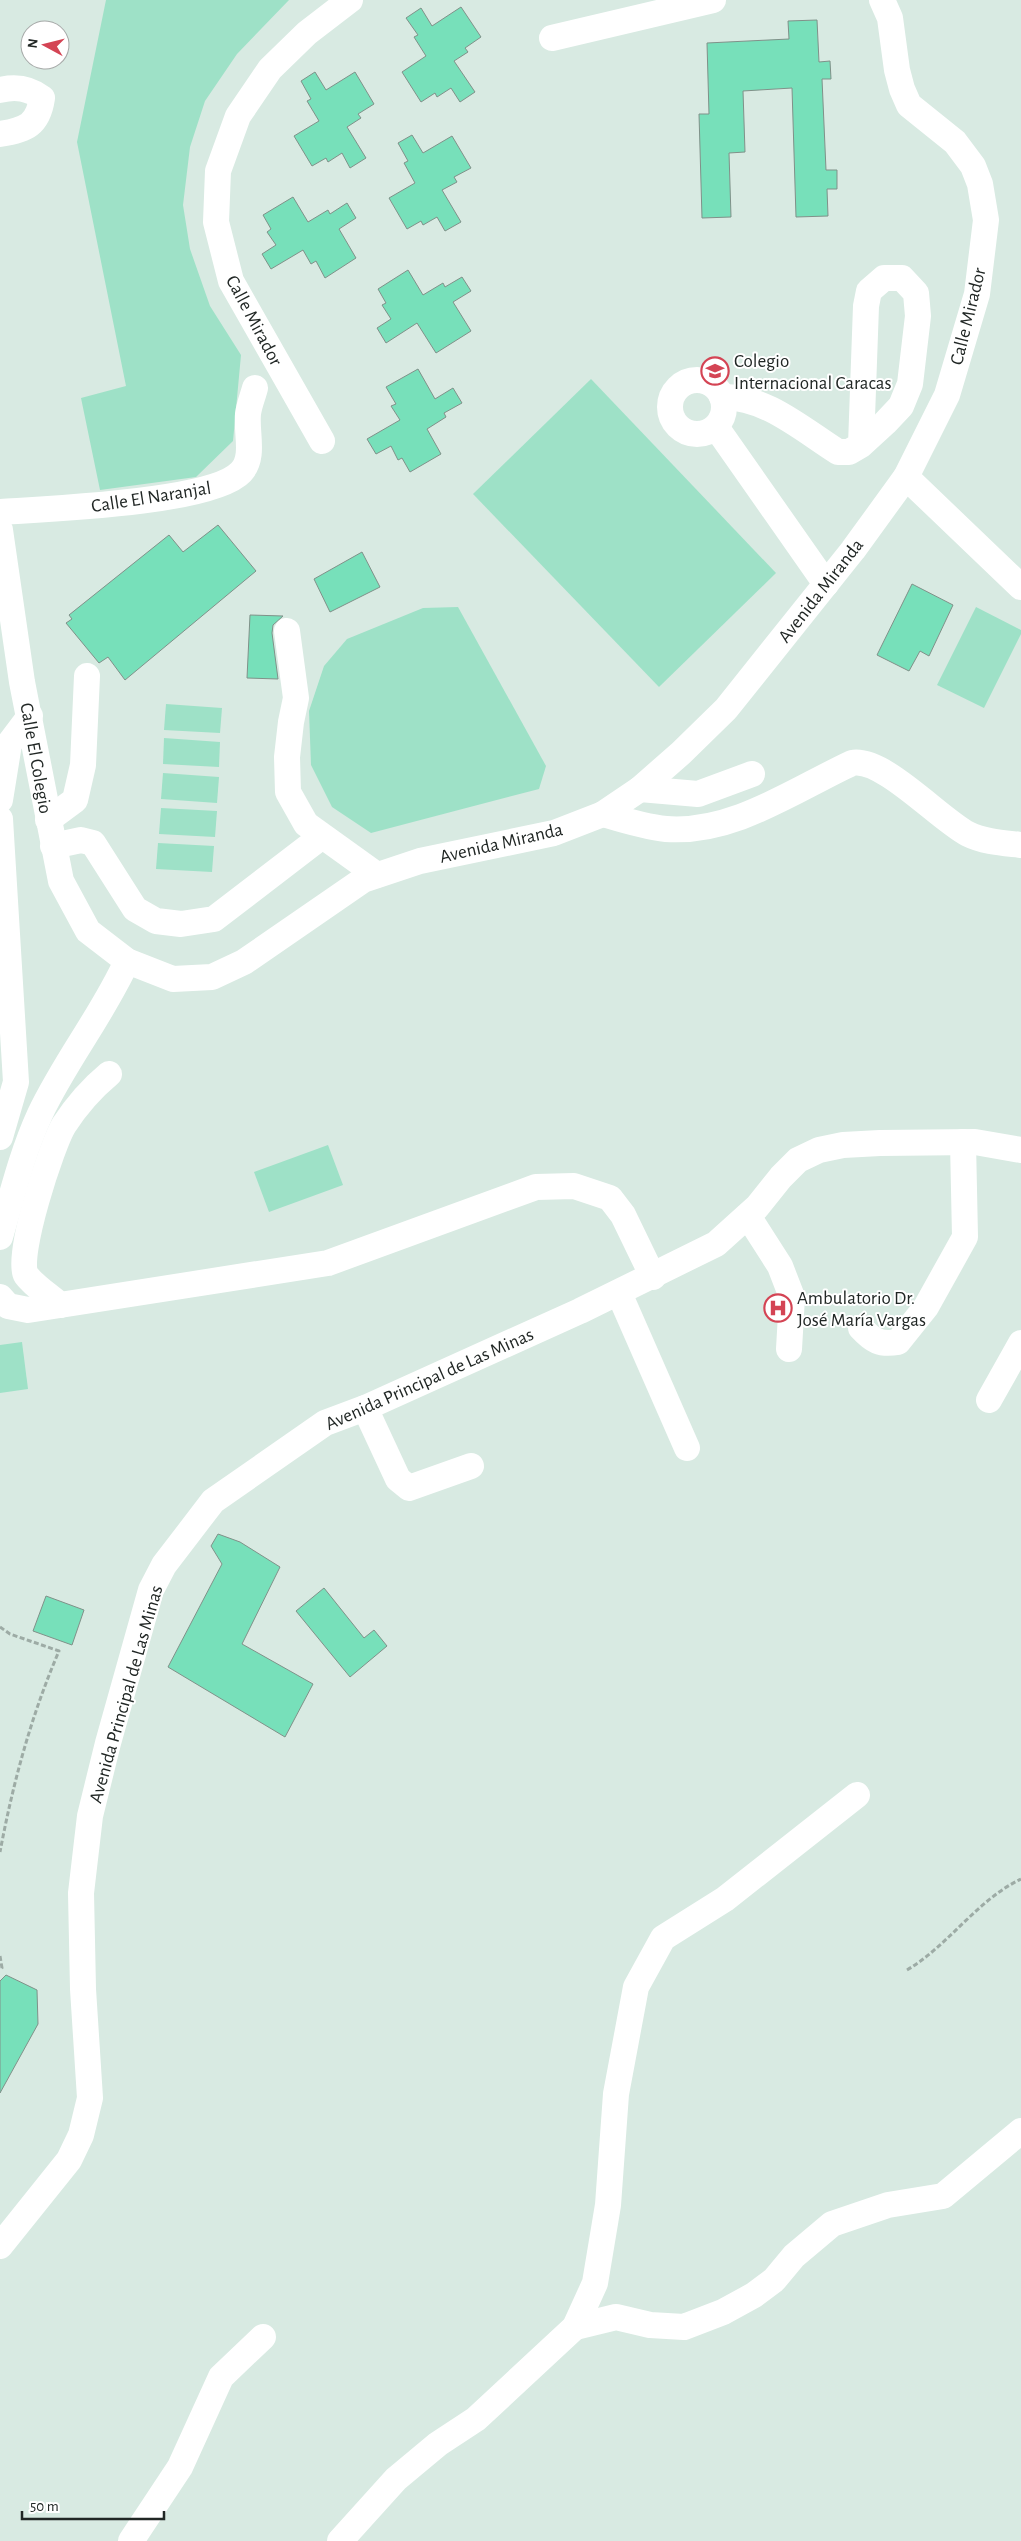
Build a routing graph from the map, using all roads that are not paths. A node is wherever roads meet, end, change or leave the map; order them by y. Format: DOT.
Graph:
graph roads {
  1 [pos="350,0"];
  2 [pos="713,0"];
  3 [pos="882,0"];
  4 [pos="552,38"];
  5 [pos="0,90"];
  6 [pos="0,134"];
  7 [pos="255,388"];
  8 [pos="722,397"];
  9 [pos="716,427"];
  10 [pos="322,441"];
  11 [pos="861,445"];
  12 [pos="906,477"];
  13 [pos="0,512"];
  14 [pos="0,530"];
  15 [pos="826,584"];
  16 [pos="1021,587"];
  17 [pos="287,631"];
  18 [pos="87,676"];
  19 [pos="30,716"];
  20 [pos="752,774"];
  21 [pos="640,789"];
  22 [pos="0,800"];
  23 [pos="603,814"];
  24 [pos="0,819"];
  25 [pos="48,820"];
  26 [pos="0,827"];
  27 [pos="321,837"];
  28 [pos="1021,845"];
  29 [pos="53,846"];
  30 [pos="377,875"];
  31 [pos="127,961"];
  32 [pos="109,1074"];
  33 [pos="0,1138"];
  34 [pos="963,1142"];
  35 [pos="1021,1150"];
  36 [pos="748,1216"];
  37 [pos="0,1237"];
  38 [pos="653,1277"];
  39 [pos="619,1293"];
  40 [pos="0,1297"];
  41 [pos="60,1305"];
  42 [pos="860,1328"];
  43 [pos="1021,1343"];
  44 [pos="789,1349"];
  45 [pos="989,1400"];
  46 [pos="365,1408"];
  47 [pos="687,1448"];
  48 [pos="471,1466"];
  49 [pos="857,1794"];
  50 [pos="1021,2131"];
  51 [pos="0,2246"];
  52 [pos="575,2327"];
  53 [pos="263,2337"];
  54 [pos="131,2541"];
  55 [pos="340,2541"];
  1 -- 10 [label="street, Calle Mirador"];
  2 -- 4 [label="street"];
  3 -- 12 [label="street, Calle Mirador"];
  5 -- 6 [label="street"];
  7 -- 13 [label="street, Calle El Naranjal"];
  8 -- 9 [label="street"];
  8 -- 9 [label="street"];
  8 -- 11 [label="street"];
  9 -- 15 [label="street"];
  11 -- 11 [label="street"];
  12 -- 15 [label="street, Avenida Miranda"];
  12 -- 16 [label="street"];
  14 -- 19 [label="street, Calle El Colegio"];
  15 -- 21 [label="street, Avenida Miranda"];
  17 -- 27 [label="street"];
  18 -- 25 [label="street"];
  19 -- 22 [label="street"];
  19 -- 25 [label="street, Calle El Colegio"];
  20 -- 21 [label="street"];
  21 -- 23 [label="street, Avenida Miranda"];
  23 -- 28 [label="street"];
  23 -- 30 [label="street, Avenida Miranda"];
  24 -- 26 [label="street"];
  25 -- 29 [label="street, Calle El Colegio"];
  26 -- 33 [label="street"];
  27 -- 29 [label="street"];
  27 -- 30 [label="street"];
  29 -- 31 [label="street, Calle El Colegio"];
  30 -- 31 [label="street, Avenida Miranda"];
  31 -- 37 [label="street"];
  32 -- 41 [label="street"];
  34 -- 35 [label="street, Avenida Principal de Las Minas"];
  34 -- 36 [label="street, Avenida Principal de Las Minas"];
  34 -- 42 [label="street"];
  36 -- 38 [label="street, Avenida Principal de Las Minas"];
  36 -- 44 [label="street"];
  38 -- 39 [label="street, Avenida Principal de Las Minas"];
  38 -- 41 [label="street"];
  39 -- 46 [label="street, Avenida Principal de Las Minas"];
  39 -- 47 [label="street"];
  40 -- 41 [label="street"];
  43 -- 45 [label="street"];
  46 -- 48 [label="street"];
  46 -- 51 [label="street, Avenida Principal de Las Minas"];
  49 -- 52 [label="street"];
  50 -- 52 [label="street"];
  52 -- 55 [label="street"];
  53 -- 54 [label="street"];
}
